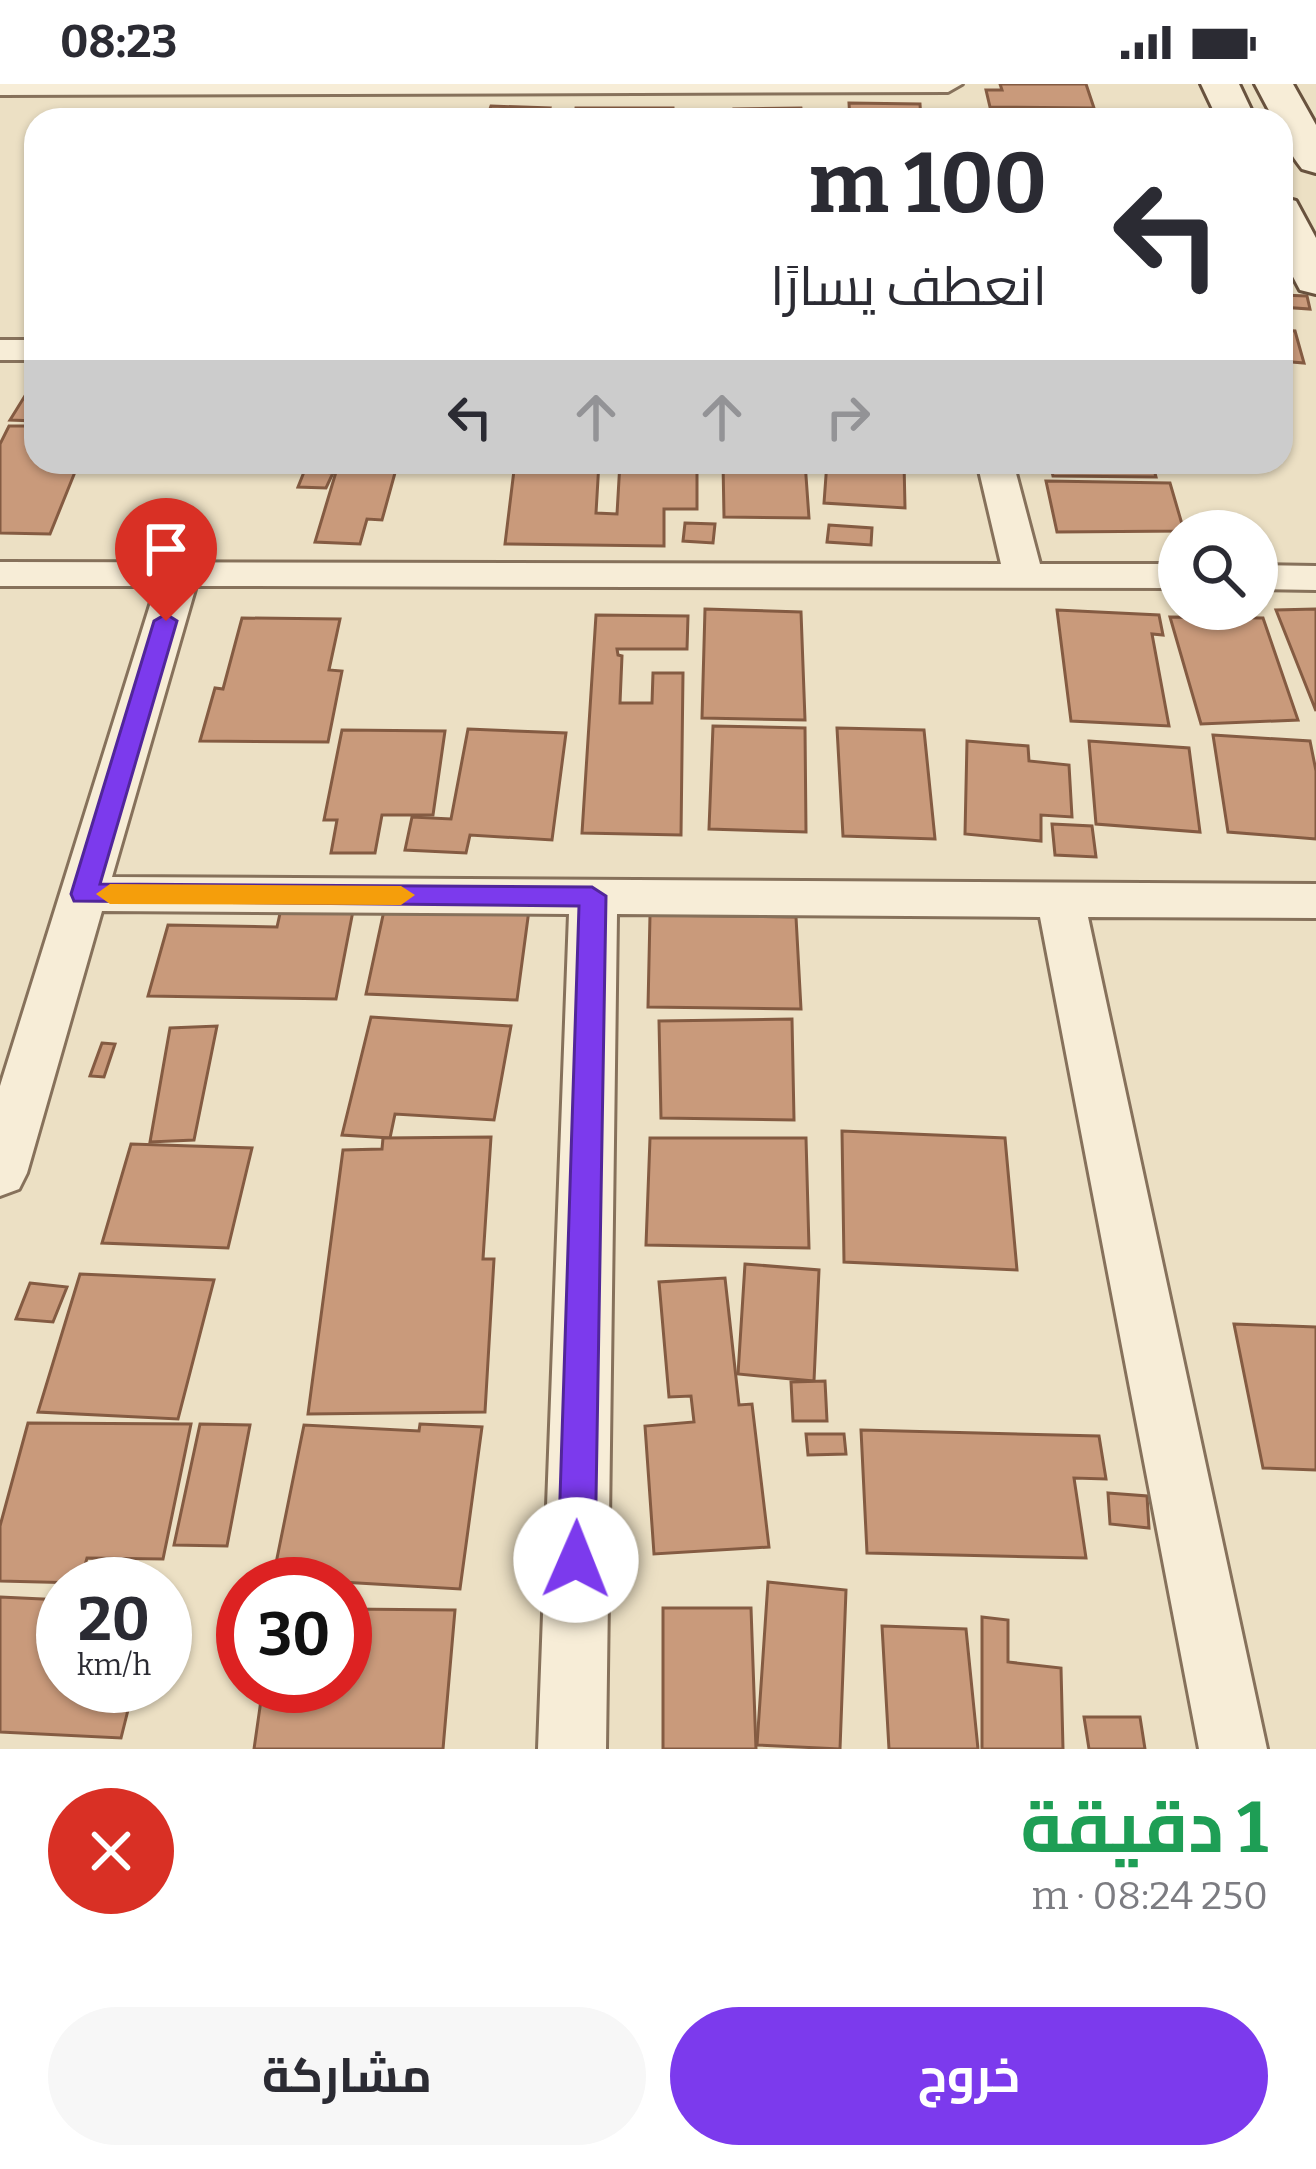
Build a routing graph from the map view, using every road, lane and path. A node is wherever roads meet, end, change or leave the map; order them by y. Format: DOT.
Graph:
graph roads {
  1 [pos="948,84"];
  2 [pos="682,86"];
  3 [pos="0,87"];
  4 [pos="437,87"];
  5 [pos="433,108"];
  6 [pos="1293,119"];
  7 [pos="1316,161"];
  8 [pos="1293,234"];
  9 [pos="1316,281"];
  10 [pos="998,474"];
  11 [pos="0,574"];
  12 [pos="1023,574"];
  13 [pos="179,576"];
  14 [pos="1158,576"];
  15 [pos="1278,577"];
  16 [pos="1316,578"];
  17 [pos="84,894"];
  18 [pos="592,896"];
  19 [pos="1060,899"];
  20 [pos="1316,901"];
  21 [pos="0,1173"];
  22 [pos="572,1749"];
  23 [pos="1233,1749"];
  1 -- 2 [label="street"];
  2 -- 4 [label="street"];
  3 -- 4 [label="street"];
  4 -- 5 [label="street"];
  6 -- 7 [label="street"];
  8 -- 9 [label="street"];
  10 -- 12 [label="street"];
  11 -- 13 [label="street"];
  12 -- 13 [label="street"];
  12 -- 14 [label="street"];
  13 -- 17 [label="street"];
  15 -- 16 [label="street"];
  17 -- 18 [label="street"];
  17 -- 21 [label="street"];
  18 -- 19 [label="street"];
  18 -- 22 [label="street"];
  19 -- 20 [label="street"];
  19 -- 23 [label="street"];
}
